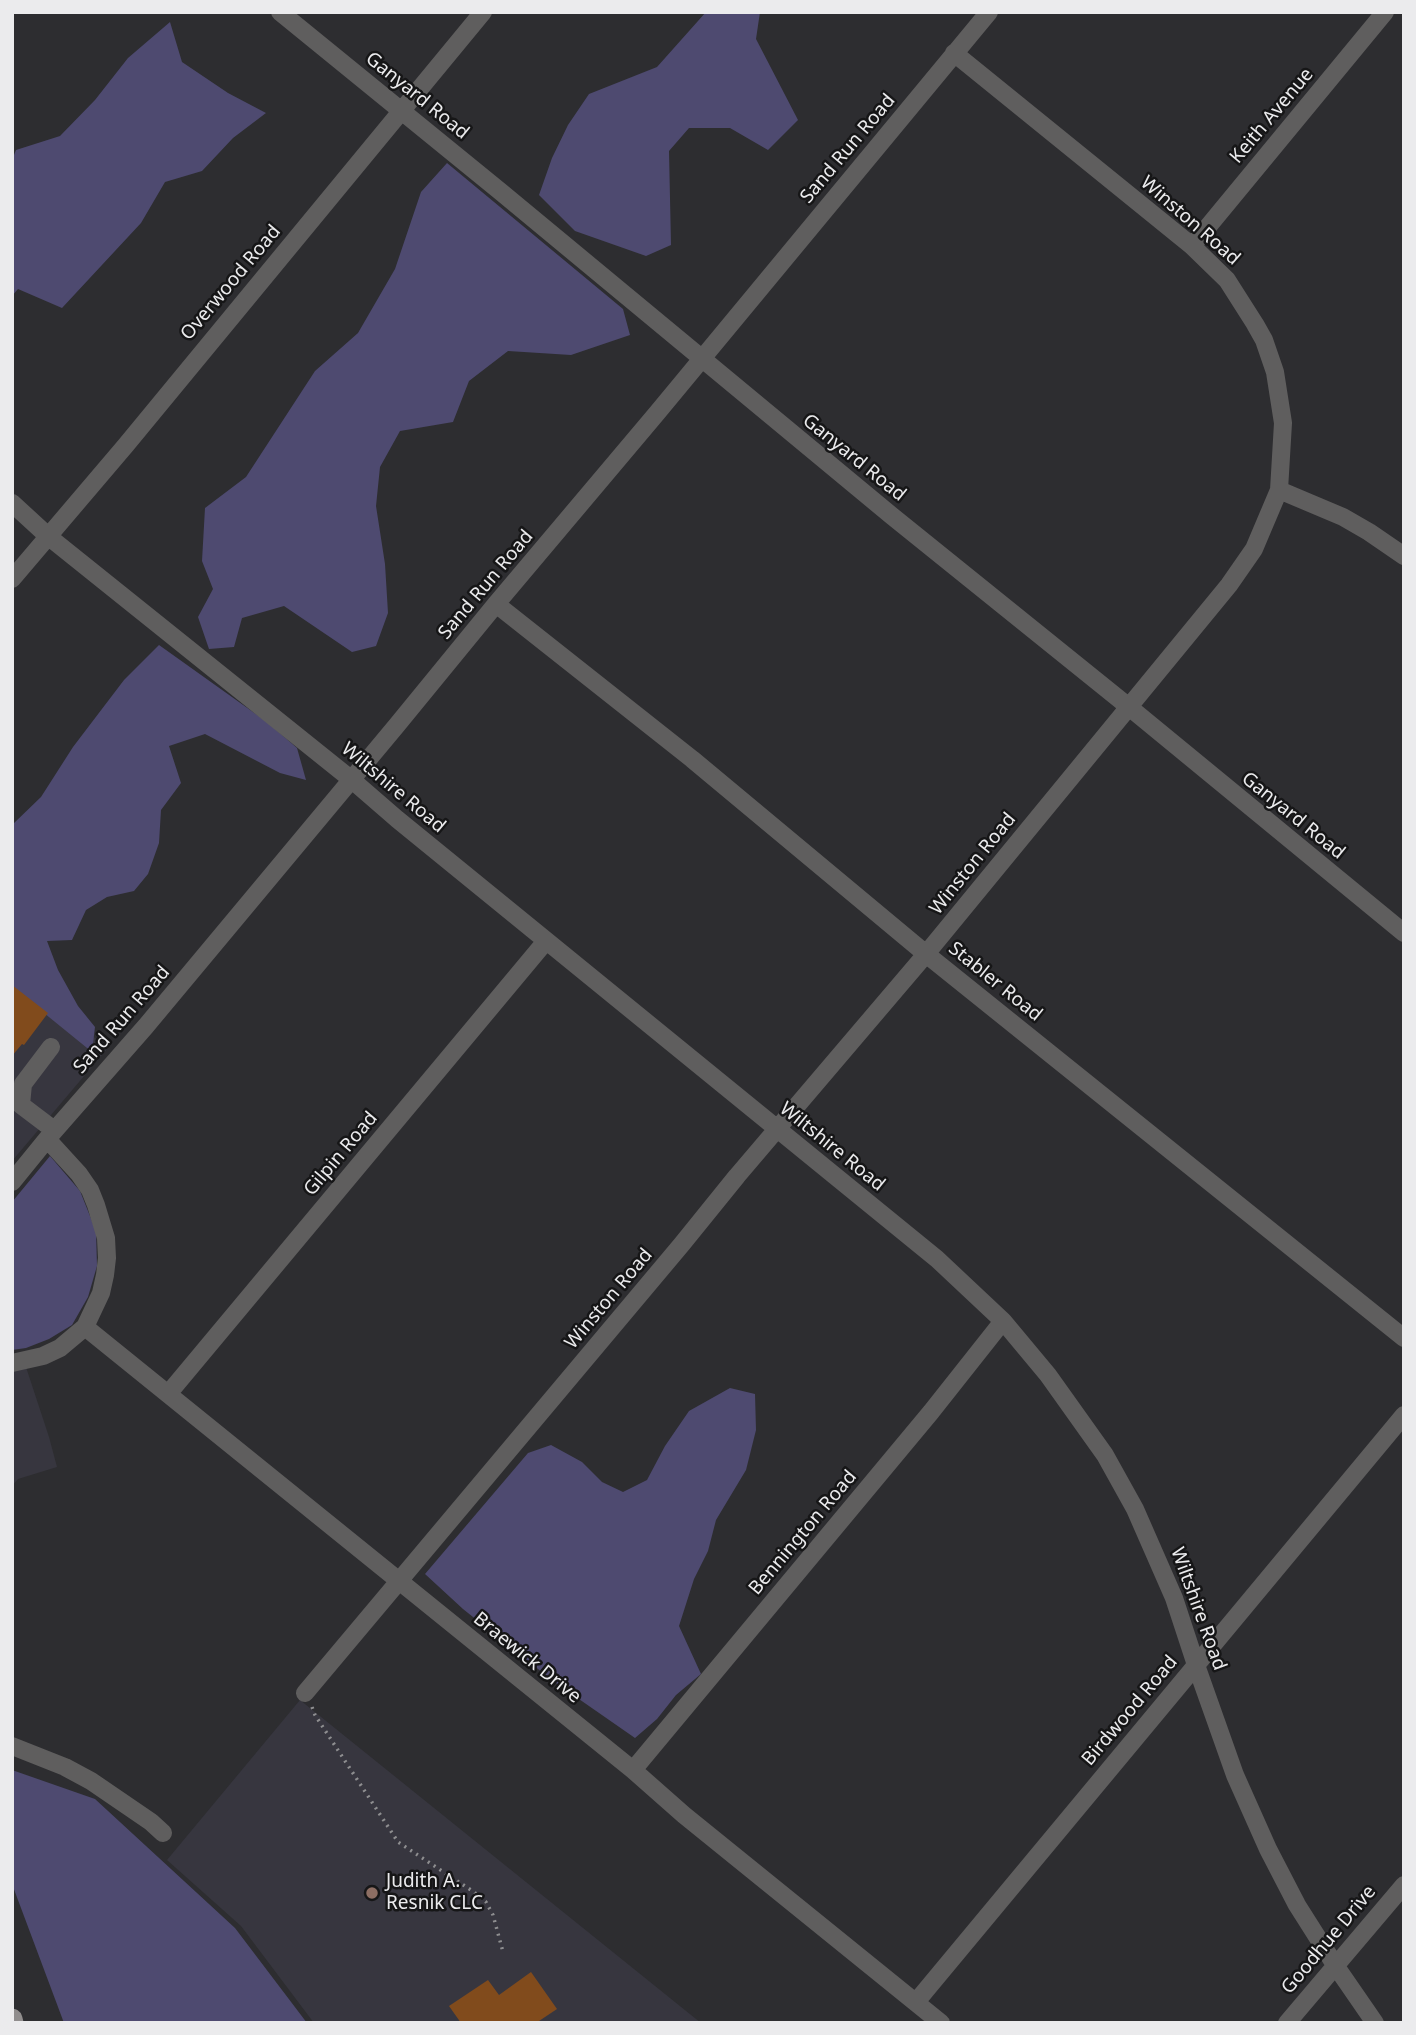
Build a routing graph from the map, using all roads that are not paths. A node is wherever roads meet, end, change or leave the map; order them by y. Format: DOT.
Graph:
graph roads {
  1 [pos="279,12"];
  2 [pos="482,12"];
  3 [pos="989,12"];
  4 [pos="1385,12"];
  5 [pos="954,53"];
  6 [pos="401,111"];
  7 [pos="1192,246"];
  8 [pos="701,359"];
  9 [pos="1279,490"];
  10 [pos="12,503"];
  11 [pos="49,537"];
  12 [pos="1404,556"];
  13 [pos="12,579"];
  14 [pos="496,604"];
  15 [pos="1129,707"];
  16 [pos="352,780"];
  17 [pos="1404,933"];
  18 [pos="546,941"];
  19 [pos="926,954"];
  20 [pos="51,1047"];
  21 [pos="17,1110"];
  22 [pos="777,1129"];
  23 [pos="50,1135"];
  24 [pos="12,1182"];
  25 [pos="1003,1321"];
  26 [pos="85,1327"];
  27 [pos="1404,1338"];
  28 [pos="12,1363"];
  29 [pos="168,1394"];
  30 [pos="1404,1415"];
  31 [pos="399,1583"];
  32 [pos="1195,1665"];
  33 [pos="304,1693"];
  34 [pos="12,1746"];
  35 [pos="633,1770"];
  36 [pos="163,1833"];
  37 [pos="1404,1885"];
  38 [pos="1335,1965"];
  39 [pos="916,2002"];
  40 [pos="941,2023"];
  41 [pos="1287,2023"];
  42 [pos="1375,2023"];
  1 -- 6 [label="street, Ganyard Road"];
  2 -- 6 [label="street, Overwood Road"];
  3 -- 5 [label="street, Sand Run Road"];
  4 -- 7 [label="street, Keith Avenue"];
  5 -- 7 [label="street, Winston Road"];
  5 -- 8 [label="street, Sand Run Road"];
  6 -- 8 [label="street, Ganyard Road"];
  6 -- 11 [label="street, Overwood Road"];
  7 -- 9 [label="street, Winston Road"];
  8 -- 14 [label="street, Sand Run Road"];
  8 -- 15 [label="street, Ganyard Road"];
  9 -- 12 [label="street"];
  9 -- 15 [label="street, Winston Road"];
  10 -- 11 [label="street, Wiltshire Road"];
  11 -- 13 [label="street, Overwood Road"];
  11 -- 16 [label="street, Wiltshire Road"];
  14 -- 16 [label="street, Sand Run Road"];
  14 -- 19 [label="street, Stabler Road"];
  15 -- 17 [label="street, Ganyard Road"];
  15 -- 19 [label="street, Winston Road"];
  16 -- 18 [label="street, Wiltshire Road"];
  16 -- 23 [label="street, Sand Run Road"];
  18 -- 22 [label="street, Wiltshire Road"];
  18 -- 29 [label="street, Gilpin Road"];
  19 -- 22 [label="street, Winston Road"];
  19 -- 27 [label="street, Stabler Road"];
  20 -- 21 [label="street"];
  21 -- 23 [label="street"];
  22 -- 25 [label="street, Wiltshire Road"];
  22 -- 31 [label="street, Winston Road"];
  23 -- 24 [label="street, Sand Run Road"];
  23 -- 26 [label="street"];
  25 -- 32 [label="street, Wiltshire Road"];
  25 -- 35 [label="street, Bennington Road"];
  26 -- 28 [label="street"];
  26 -- 29 [label="street, Braewick Drive"];
  29 -- 31 [label="street, Braewick Drive"];
  30 -- 32 [label="street, Birdwood Road"];
  31 -- 33 [label="street, Winston Road"];
  31 -- 35 [label="street, Braewick Drive"];
  32 -- 38 [label="street, Wiltshire Road"];
  32 -- 39 [label="street, Birdwood Road"];
  34 -- 36 [label="street"];
  35 -- 39 [label="street, Braewick Drive"];
  37 -- 38 [label="street, Goodhue Drive"];
  38 -- 41 [label="street, Goodhue Drive"];
  38 -- 42 [label="street, Wiltshire Road"];
  39 -- 40 [label="street, Braewick Drive"];
}
